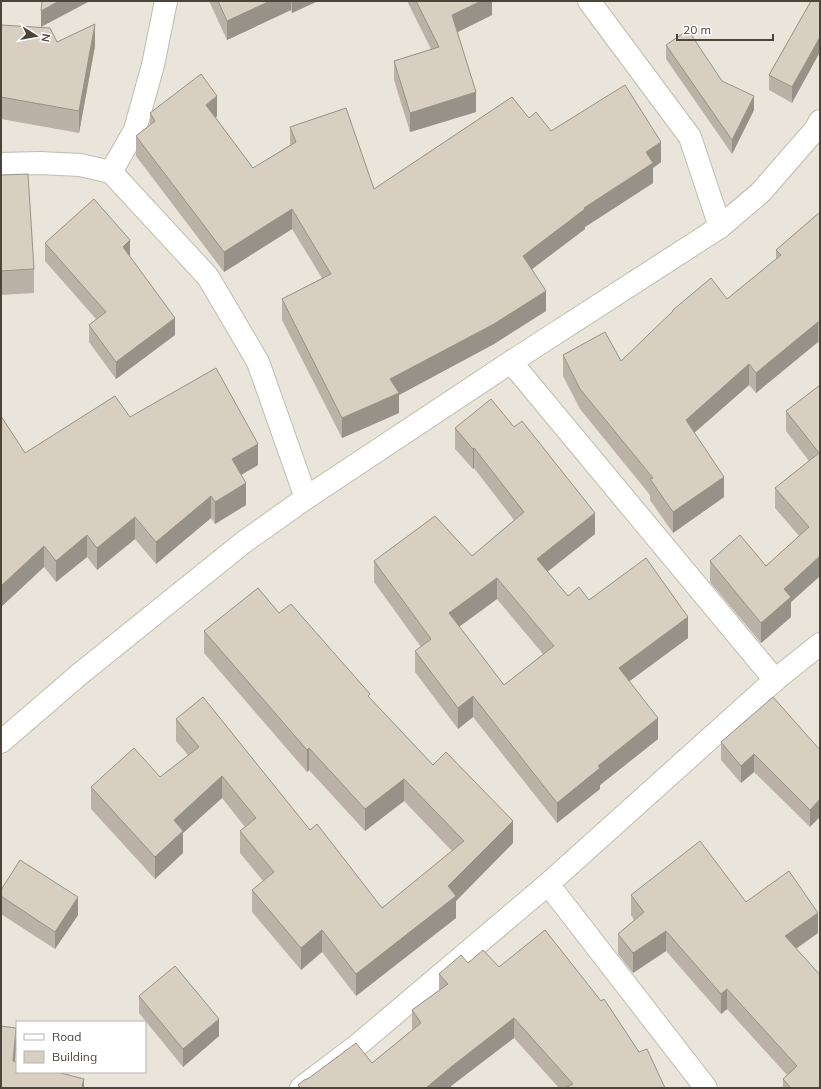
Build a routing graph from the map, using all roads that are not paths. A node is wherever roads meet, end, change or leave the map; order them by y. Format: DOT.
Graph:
graph roads {
  1 [pos="166,1"];
  2 [pos="589,1"];
  3 [pos="820,121"];
  4 [pos="1,164"];
  5 [pos="111,172"];
  6 [pos="720,227"];
  7 [pos="511,362"];
  8 [pos="306,498"];
  9 [pos="820,644"];
  10 [pos="775,680"];
  11 [pos="1,742"];
  12 [pos="548,884"];
  13 [pos="301,1088"];
  14 [pos="706,1088"];
  1 -- 5 [label="street"];
  2 -- 6 [label="street"];
  3 -- 6 [label="street"];
  4 -- 5 [label="street"];
  5 -- 8 [label="street"];
  6 -- 7 [label="street"];
  7 -- 8 [label="street"];
  7 -- 10 [label="street"];
  8 -- 11 [label="street"];
  9 -- 10 [label="street"];
  10 -- 12 [label="street"];
  12 -- 13 [label="street"];
  12 -- 14 [label="street"];
}
